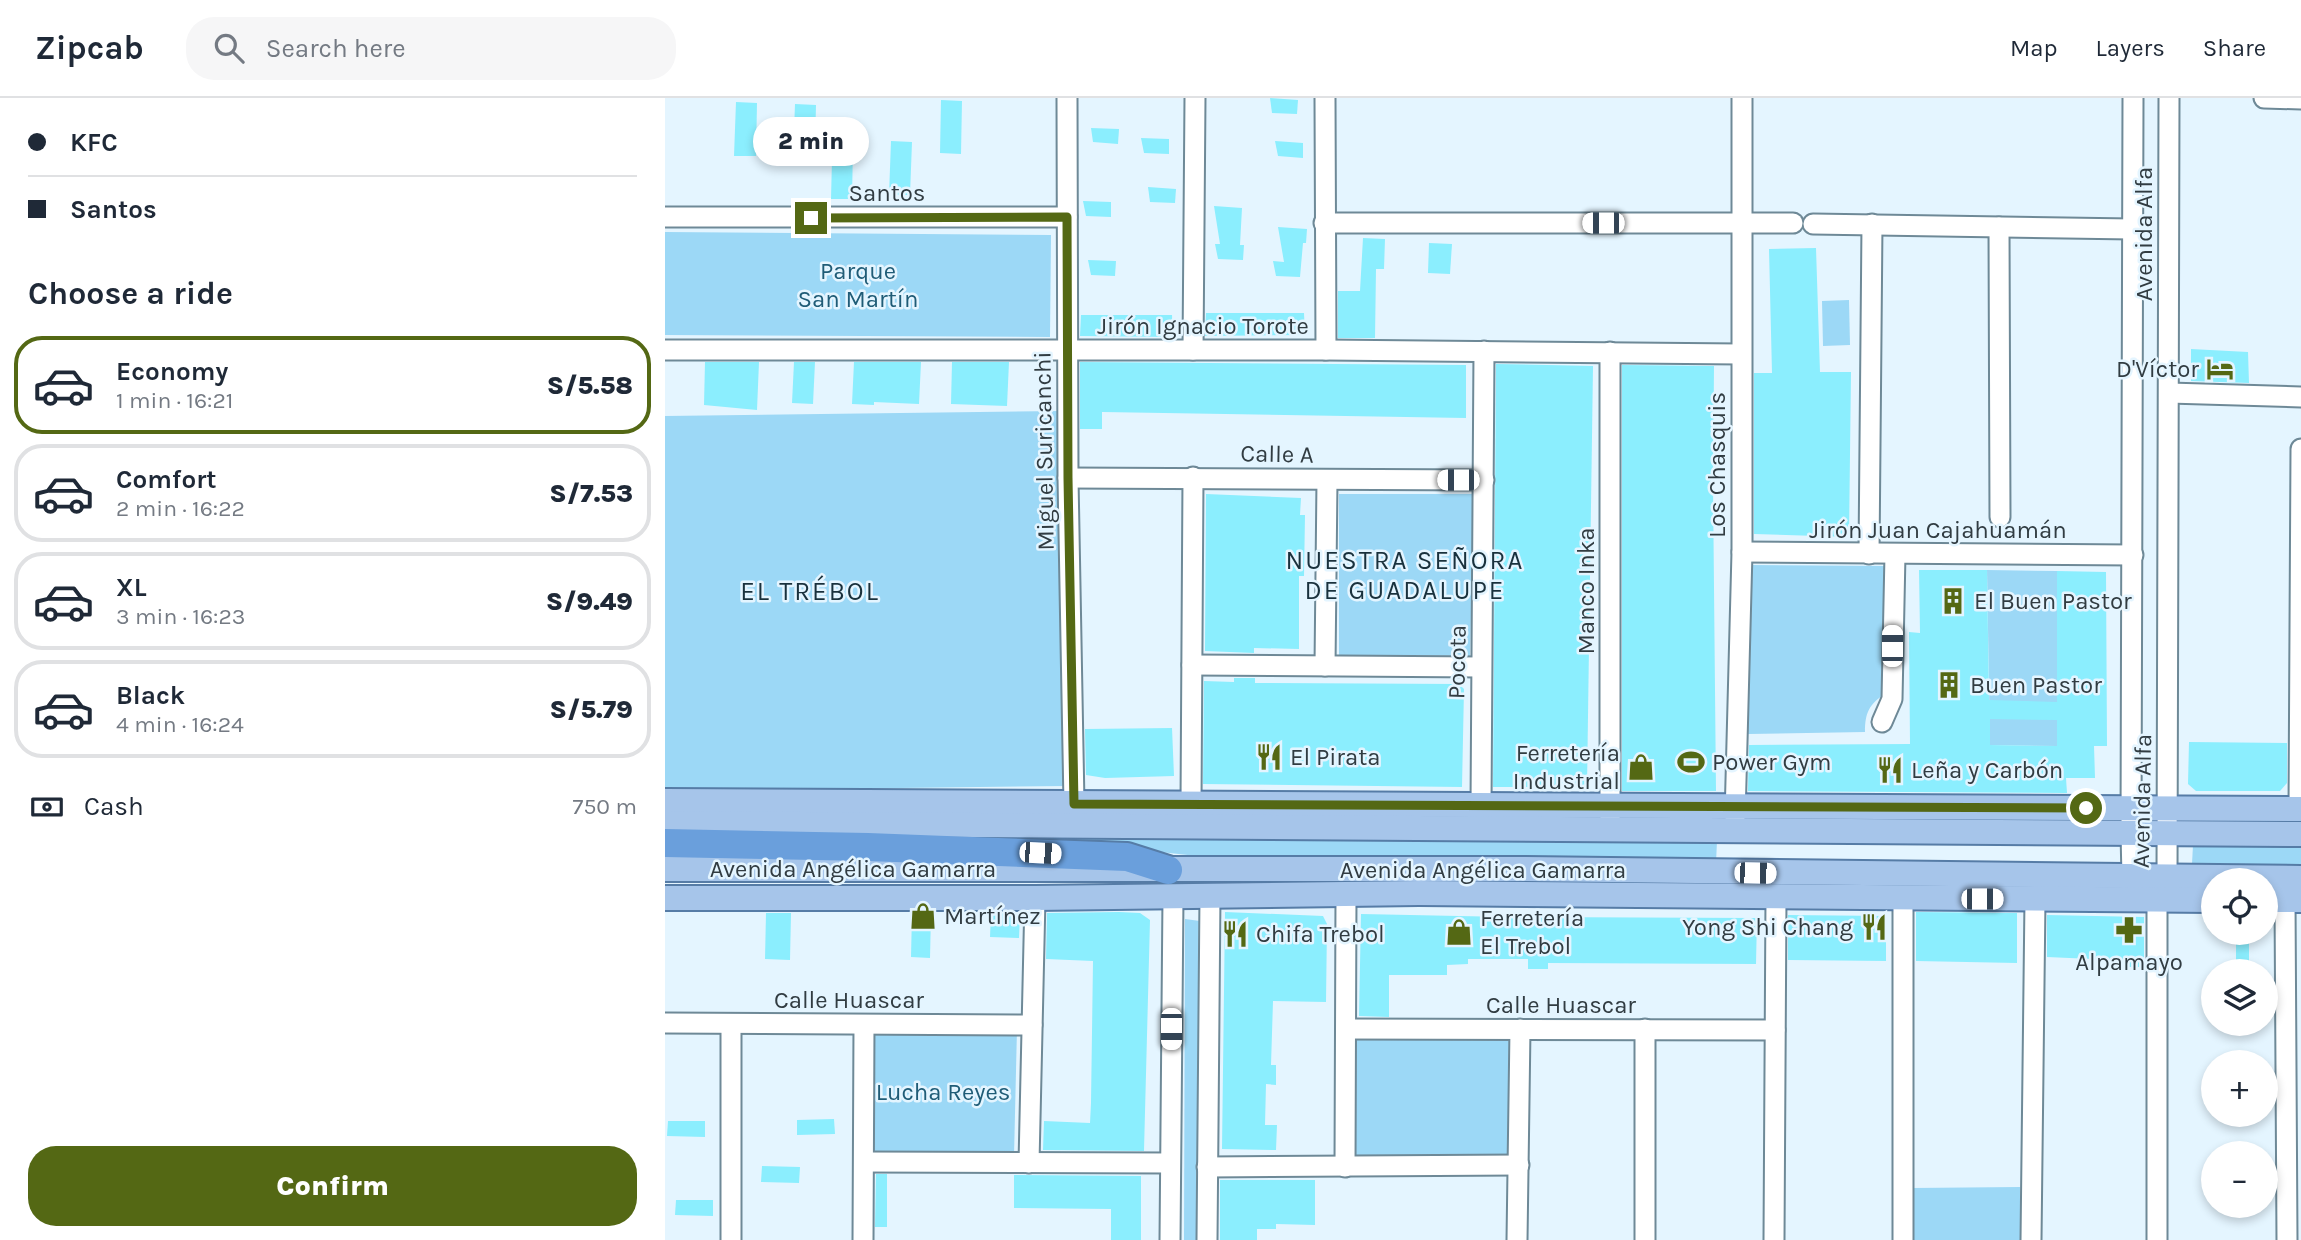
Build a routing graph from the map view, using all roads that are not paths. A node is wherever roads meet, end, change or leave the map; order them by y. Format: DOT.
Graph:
graph roads {
  1 [pos="1067,98"];
  2 [pos="1195,98"];
  3 [pos="1325,98"];
  4 [pos="1742,98"];
  5 [pos="2133,98"];
  6 [pos="2169,98"];
  7 [pos="2263,98"];
  8 [pos="2301,99"];
  9 [pos="665,217"];
  10 [pos="1067,217"];
  11 [pos="1324,223"];
  12 [pos="1793,223"];
  13 [pos="1742,224"];
  14 [pos="1813,224"];
  15 [pos="1872,224"];
  16 [pos="1999,226"];
  17 [pos="2132,229"];
  18 [pos="665,350"];
  19 [pos="1193,350"];
  20 [pos="1326,350"];
  21 [pos="1067,351"];
  22 [pos="1484,351"];
  23 [pos="1610,352"];
  24 [pos="1740,354"];
  25 [pos="2168,393"];
  26 [pos="2301,397"];
  27 [pos="2301,449"];
  28 [pos="1193,477"];
  29 [pos="1068,478"];
  30 [pos="1327,480"];
  31 [pos="1484,480"];
  32 [pos="2000,517"];
  33 [pos="1742,552"];
  34 [pos="2300,553"];
  35 [pos="1869,554"];
  36 [pos="1895,554"];
  37 [pos="2133,555"];
  38 [pos="1192,665"];
  39 [pos="1325,666"];
  40 [pos="1481,667"];
  41 [pos="2301,680"];
  42 [pos="1882,722"];
  43 [pos="665,801"];
  44 [pos="1074,804"];
  45 [pos="1191,804"];
  46 [pos="1481,806"];
  47 [pos="2131,808"];
  48 [pos="2167,809"];
  49 [pos="2300,809"];
  50 [pos="1610,818"];
  51 [pos="1735,819"];
  52 [pos="665,823"];
  53 [pos="1154,825"];
  54 [pos="2131,833"];
  55 [pos="2167,834"];
  56 [pos="2301,834"];
  57 [pos="665,843"];
  58 [pos="665,869"];
  59 [pos="1526,869"];
  60 [pos="1730,873"];
  61 [pos="2132,877"];
  62 [pos="2301,878"];
  63 [pos="1170,883"];
  64 [pos="2162,888"];
  65 [pos="1419,893"];
  66 [pos="1210,895"];
  67 [pos="1346,895"];
  68 [pos="1776,897"];
  69 [pos="2201,897"];
  70 [pos="665,898"];
  71 [pos="1035,898"];
  72 [pos="1903,898"];
  73 [pos="2035,899"];
  74 [pos="2284,900"];
  75 [pos="665,1023"];
  76 [pos="731,1024"];
  77 [pos="864,1025"];
  78 [pos="1032,1025"];
  79 [pos="1346,1029"];
  80 [pos="1520,1029"];
  81 [pos="1645,1030"];
  82 [pos="1775,1030"];
  83 [pos="864,1162"];
  84 [pos="1029,1163"];
  85 [pos="1169,1163"];
  86 [pos="1519,1166"];
  87 [pos="1207,1167"];
  88 [pos="1345,1167"];
  89 [pos="731,1240"];
  90 [pos="863,1240"];
  91 [pos="1170,1240"];
  92 [pos="1207,1240"];
  93 [pos="1517,1240"];
  94 [pos="1644,1240"];
  95 [pos="1774,1240"];
  96 [pos="1903,1240"];
  97 [pos="2031,1240"];
  98 [pos="2157,1240"];
  99 [pos="2287,1240"];
  1 -- 10 [label="street, Miguel Suricanchi"];
  2 -- 19 [label="street"];
  3 -- 11 [label="street"];
  4 -- 13 [label="street, Los Chasquis"];
  5 -- 17 [label="street, Avenida Alfa"];
  6 -- 25 [label="street, Avenida Alfa"];
  7 -- 8 [label="street"];
  9 -- 10 [label="street, Santos"];
  10 -- 21 [label="street, Miguel Suricanchi"];
  11 -- 13 [label="street"];
  11 -- 20 [label="street"];
  12 -- 13 [label="street"];
  13 -- 24 [label="street, Los Chasquis"];
  14 -- 15 [label="street"];
  15 -- 16 [label="street"];
  15 -- 35 [label="street"];
  16 -- 17 [label="street"];
  16 -- 32 [label="street"];
  17 -- 37 [label="street, Avenida Alfa"];
  18 -- 21 [label="street, Jirón Ignacio Torote"];
  19 -- 20 [label="street, Jirón Ignacio Torote"];
  19 -- 21 [label="street, Jirón Ignacio Torote"];
  20 -- 22 [label="street, Jirón Ignacio Torote"];
  21 -- 29 [label="street, Miguel Suricanchi"];
  22 -- 23 [label="street, Jirón Ignacio Torote"];
  22 -- 31 [label="street, Pocota"];
  23 -- 24 [label="street, Jirón Ignacio Torote"];
  23 -- 50 [label="street, Manco Inka"];
  24 -- 33 [label="street, Los Chasquis"];
  25 -- 26 [label="street"];
  25 -- 48 [label="street, Avenida Alfa"];
  27 -- 34 [label="street"];
  28 -- 29 [label="street, Calle A"];
  28 -- 30 [label="street, Calle A"];
  28 -- 38 [label="street"];
  29 -- 44 [label="street, Miguel Suricanchi"];
  30 -- 31 [label="street, Calle A"];
  30 -- 39 [label="street"];
  31 -- 40 [label="street, Pocota"];
  33 -- 35 [label="street, Jirón Juan Cajahuamán"];
  33 -- 51 [label="street, Los Chasquis"];
  34 -- 41 [label="street"];
  35 -- 36 [label="street, Jirón Juan Cajahuamán"];
  36 -- 37 [label="street, Jirón Juan Cajahuamán"];
  36 -- 42 [label="street"];
  37 -- 47 [label="street, Avenida Alfa"];
  38 -- 39 [label="street"];
  38 -- 45 [label="street"];
  39 -- 40 [label="street"];
  40 -- 46 [label="street, Pocota"];
  41 -- 49 [label="street"];
  43 -- 44 [label="main road, Avenida Angélica Gamarra"];
  44 -- 45 [label="main road, Avenida Angélica Gamarra"];
  45 -- 46 [label="main road, Avenida Angélica Gamarra"];
  45 -- 53 [label="main road"];
  46 -- 50 [label="main road, Avenida Angélica Gamarra"];
  47 -- 48 [label="main road, Avenida Angélica Gamarra"];
  47 -- 51 [label="main road, Avenida Angélica Gamarra"];
  47 -- 54 [label="street, Avenida Alfa"];
  48 -- 49 [label="main road, Avenida Angélica Gamarra"];
  48 -- 55 [label="street, Avenida Alfa"];
  50 -- 51 [label="main road, Avenida Angélica Gamarra"];
  50 -- 53 [label="main road, Avenida Angélica Gamarra"];
  51 -- 54 [label="main road, Avenida Angélica Gamarra"];
  51 -- 60 [label="main road"];
  52 -- 53 [label="main road, Avenida Angélica Gamarra"];
  54 -- 55 [label="main road, Avenida Angélica Gamarra"];
  54 -- 61 [label="street, Avenida Alfa"];
  55 -- 56 [label="main road, Avenida Angélica Gamarra"];
  55 -- 64 [label="street, Avenida Alfa"];
  57 -- 63 [label="highway"];
  58 -- 63 [label="main road, Avenida Angélica Gamarra"];
  59 -- 60 [label="main road, Avenida Angélica Gamarra"];
  59 -- 63 [label="main road, Avenida Angélica Gamarra"];
  59 -- 65 [label="main road"];
  60 -- 61 [label="main road, Avenida Angélica Gamarra"];
  61 -- 64 [label="main road, Avenida Angélica Gamarra"];
  62 -- 64 [label="main road, Avenida Angélica Gamarra"];
  63 -- 66 [label="main road, Avenida Angélica Gamarra"];
  63 -- 71 [label="main road, Avenida Angélica Gamarra"];
  63 -- 85 [label="street"];
  64 -- 69 [label="main road, Avenida Angélica Gamarra"];
  64 -- 73 [label="main road, Avenida Angélica Gamarra"];
  64 -- 98 [label="street, Avenida Alfa"];
  65 -- 67 [label="main road, Avenida Angélica Gamarra"];
  65 -- 68 [label="main road, Avenida Angélica Gamarra"];
  66 -- 67 [label="main road, Avenida Angélica Gamarra"];
  66 -- 87 [label="street"];
  67 -- 79 [label="street"];
  68 -- 72 [label="main road, Avenida Angélica Gamarra"];
  68 -- 82 [label="street"];
  70 -- 71 [label="main road, Avenida Angélica Gamarra"];
  71 -- 78 [label="street"];
  72 -- 73 [label="main road, Avenida Angélica Gamarra"];
  72 -- 96 [label="street"];
  73 -- 97 [label="street"];
  74 -- 99 [label="street"];
  75 -- 76 [label="street, Calle Huascar"];
  76 -- 77 [label="street, Calle Huascar"];
  76 -- 89 [label="street"];
  77 -- 78 [label="street, Calle Huascar"];
  77 -- 83 [label="street"];
  78 -- 84 [label="street"];
  79 -- 80 [label="street, Calle Huascar"];
  79 -- 88 [label="street"];
  80 -- 81 [label="street, Calle Huascar"];
  80 -- 86 [label="street"];
  81 -- 82 [label="street, Calle Huascar"];
  81 -- 94 [label="street"];
  82 -- 95 [label="street"];
  83 -- 84 [label="street"];
  83 -- 90 [label="street"];
  84 -- 85 [label="street"];
  85 -- 91 [label="street"];
  86 -- 88 [label="street"];
  86 -- 93 [label="street"];
  87 -- 88 [label="street"];
  87 -- 92 [label="street"];
}
